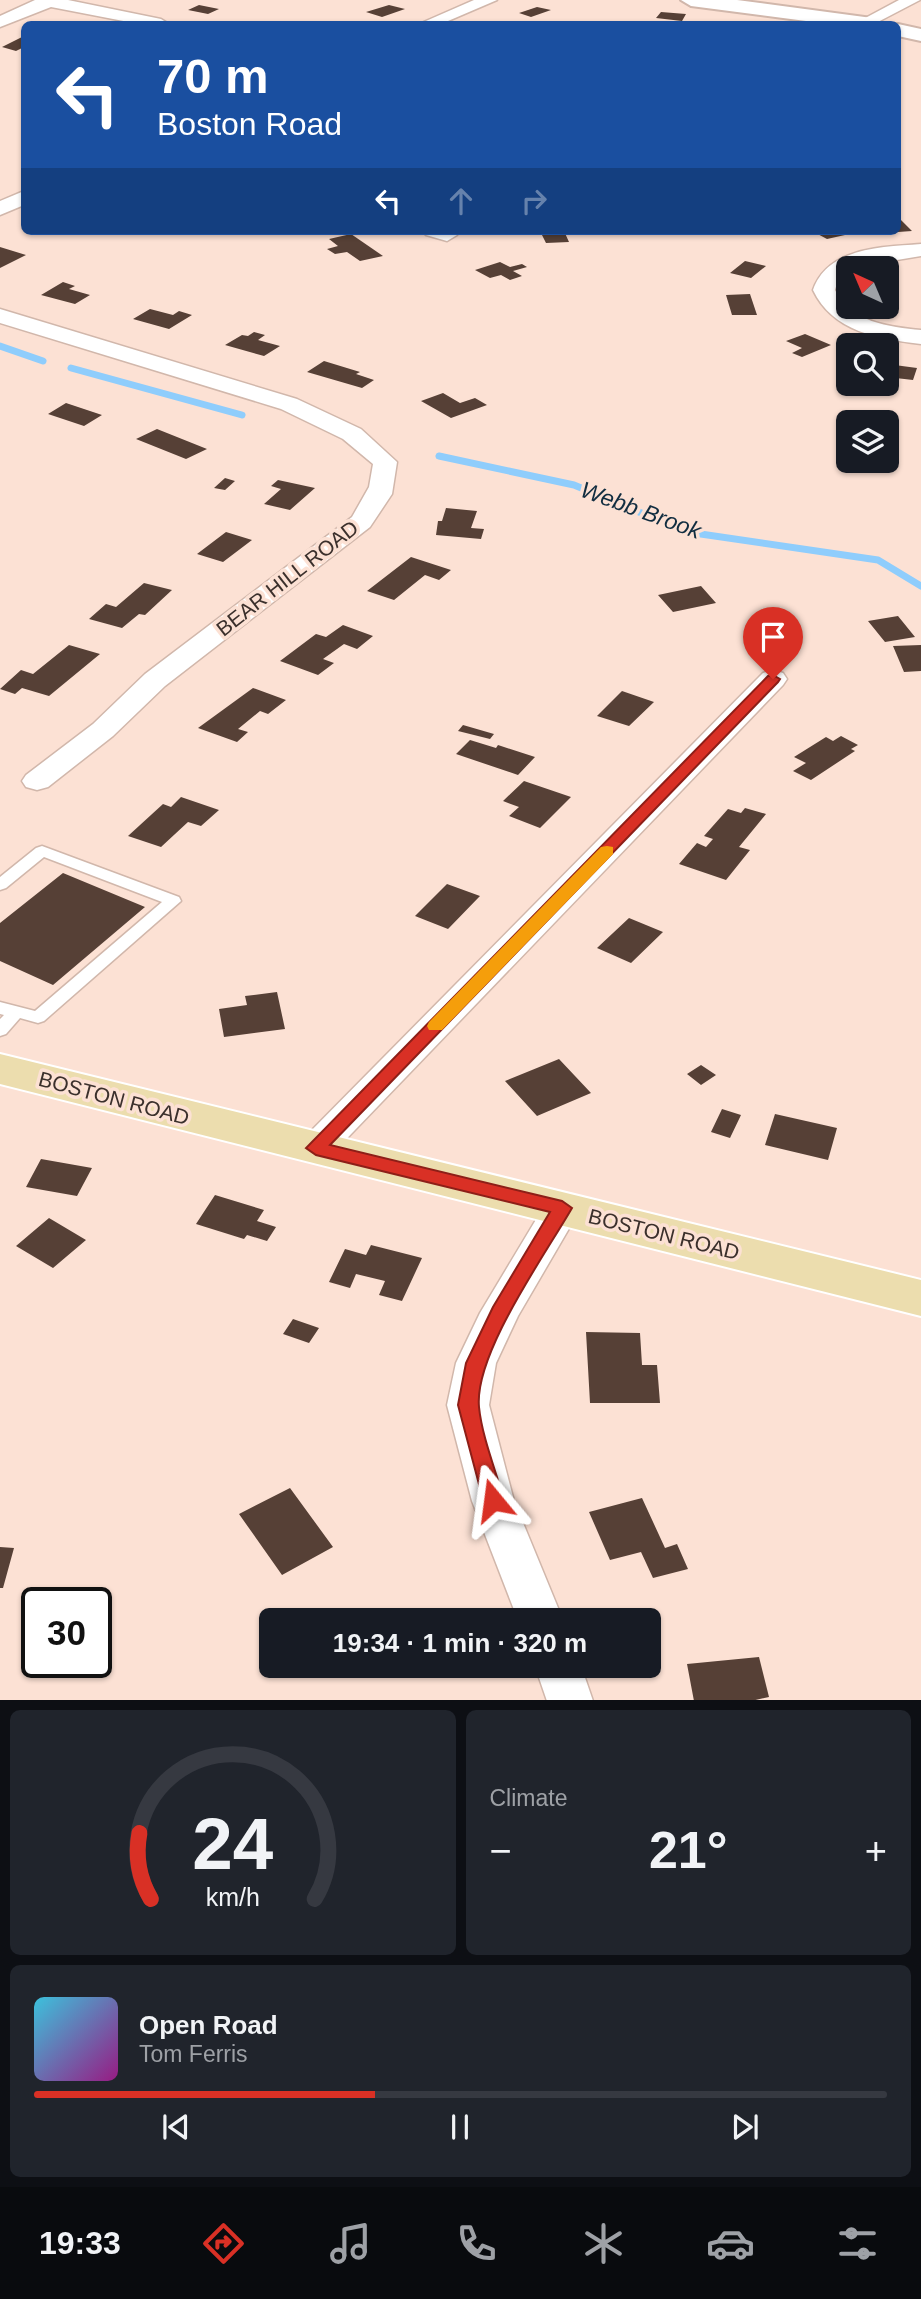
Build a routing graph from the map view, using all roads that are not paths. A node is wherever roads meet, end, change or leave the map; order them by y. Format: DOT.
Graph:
graph roads {
  1 [pos="49,0"];
  2 [pos="489,0"];
  3 [pos="691,0"];
  4 [pos="912,0"];
  5 [pos="146,21"];
  6 [pos="435,21"];
  7 [pos="823,21"];
  8 [pos="874,21"];
  9 [pos="0,22"];
  10 [pos="901,31"];
  11 [pos="921,35"];
  12 [pos="21,198"];
  13 [pos="0,209"];
  14 [pos="921,250"];
  15 [pos="0,316"];
  16 [pos="921,337"];
  17 [pos="773,679"];
  18 [pos="37,781"];
  19 [pos="0,885"];
  20 [pos="8,1010"];
  21 [pos="0,1030"];
  22 [pos="0,1069"];
  23 [pos="316,1148"];
  24 [pos="562,1208"];
  25 [pos="921,1298"];
  26 [pos="535,1608"];
  27 [pos="562,1678"];
  28 [pos="570,1700"];
  1 -- 5 [label="street"];
  1 -- 9 [label="street"];
  2 -- 6 [label="street"];
  3 -- 7 [label="street"];
  4 -- 8 [label="street"];
  10 -- 11 [label="street"];
  12 -- 13 [label="street"];
  14 -- 16 [label="street"];
  15 -- 18 [label="street, BEAR HILL ROAD"];
  17 -- 23 [label="street"];
  19 -- 20 [label="lane"];
  20 -- 21 [label="lane"];
  22 -- 23 [label="main road, BOSTON ROAD"];
  23 -- 24 [label="main road, BOSTON ROAD"];
  24 -- 25 [label="main road, BOSTON ROAD"];
  24 -- 26 [label="street"];
  27 -- 28 [label="street"];
}
